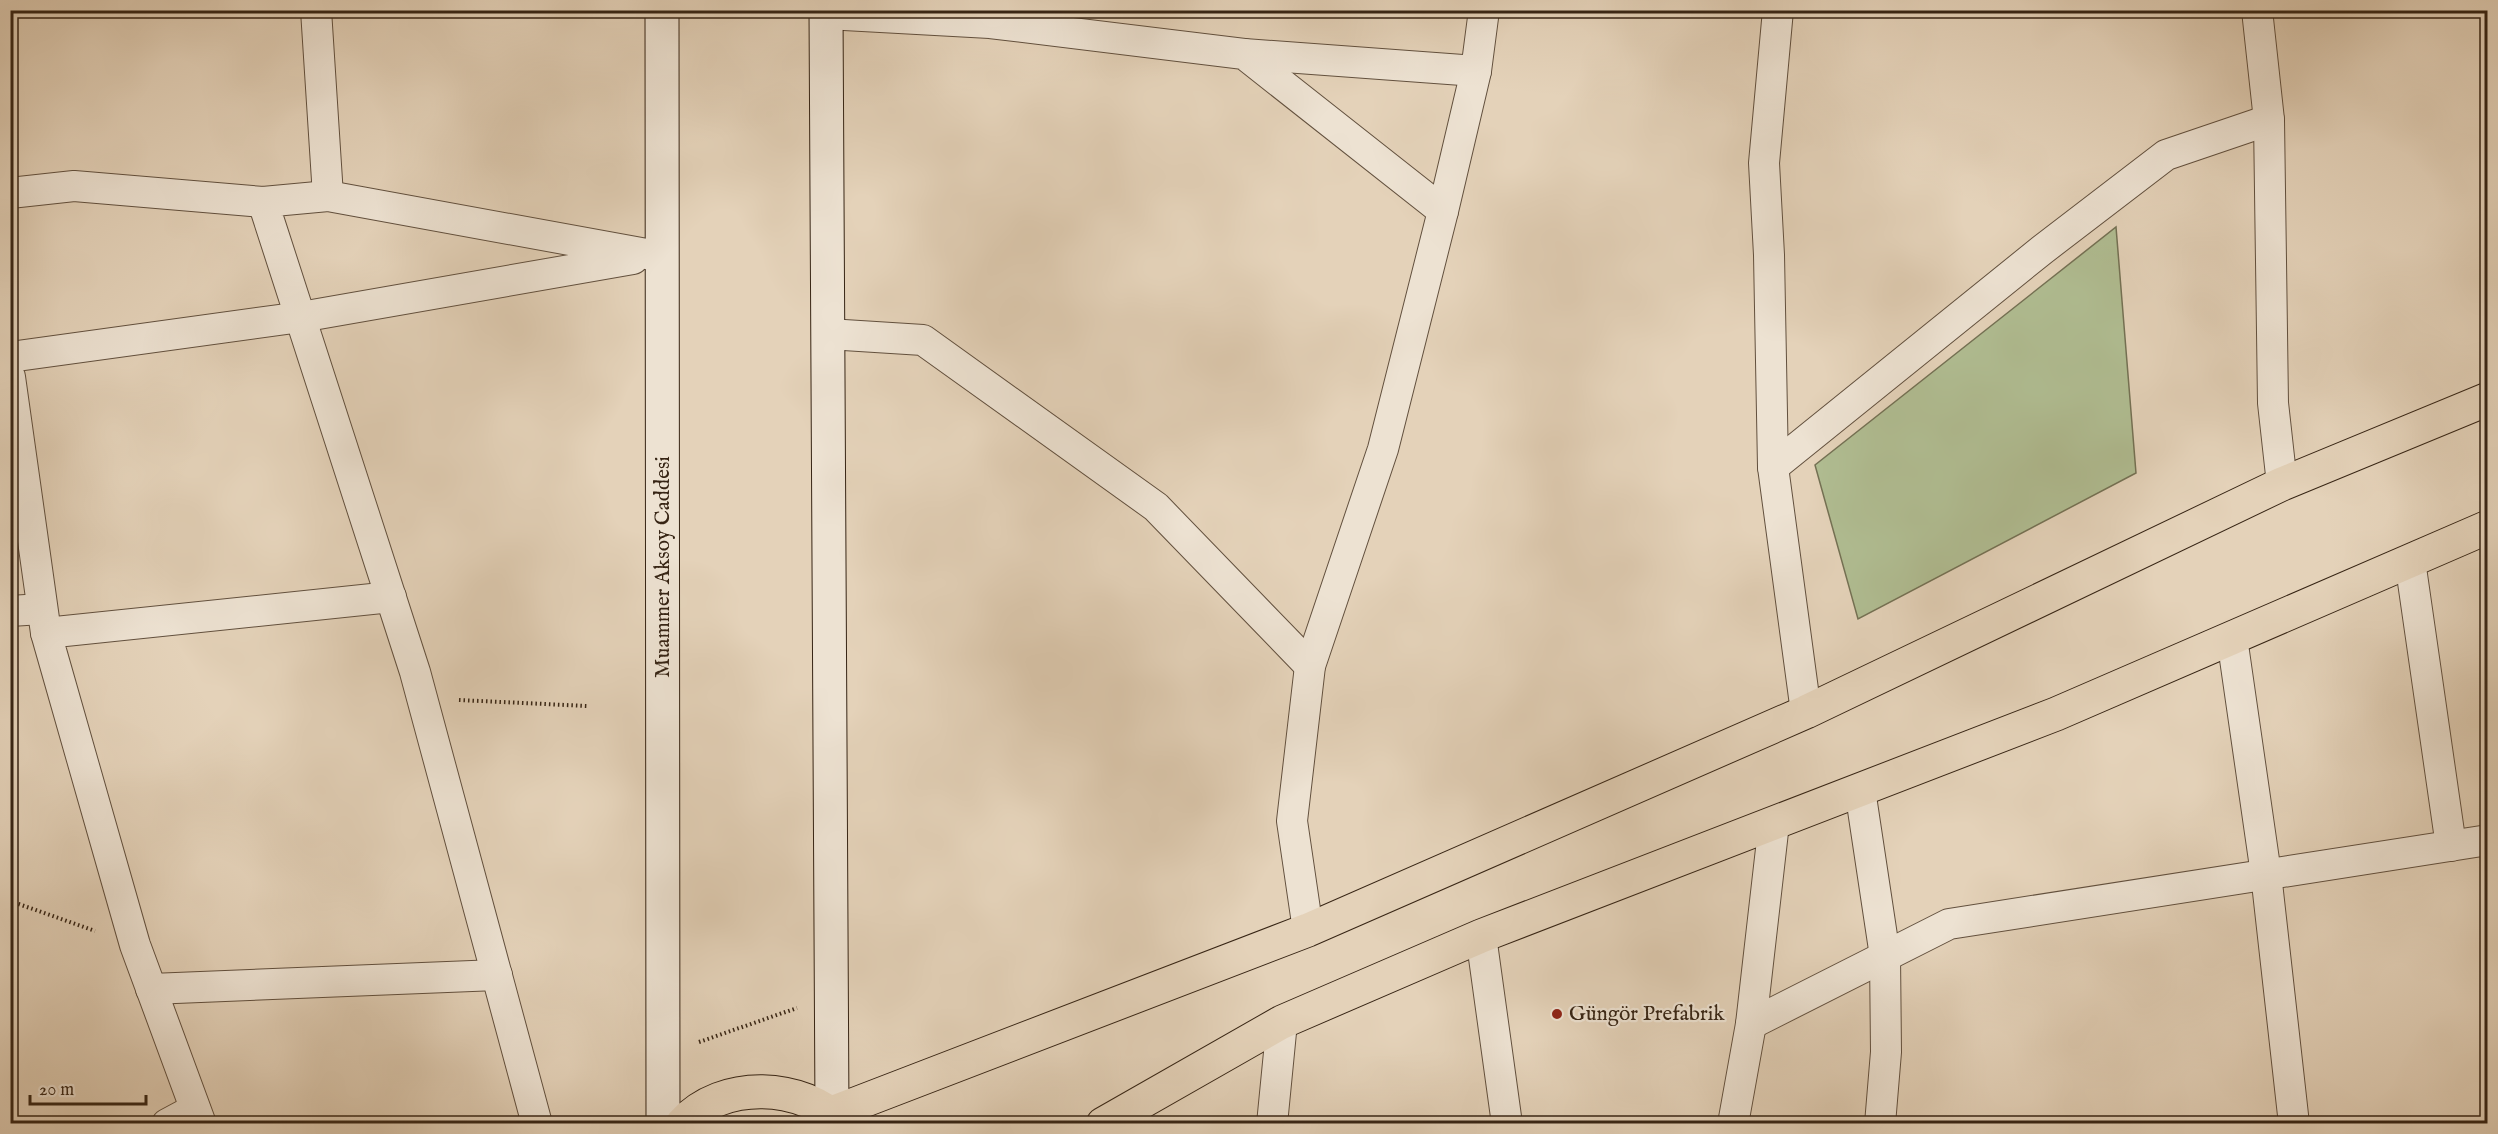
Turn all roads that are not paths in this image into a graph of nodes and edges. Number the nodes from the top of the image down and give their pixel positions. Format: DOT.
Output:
graph roads {
  1 [pos="316,10"];
  2 [pos="662,10"];
  3 [pos="1484,10"];
  4 [pos="1778,10"];
  5 [pos="2257,10"];
  6 [pos="826,12"];
  7 [pos="1244,54"];
  8 [pos="1476,71"];
  9 [pos="2269,120"];
  10 [pos="10,193"];
  11 [pos="328,196"];
  12 [pos="263,202"];
  13 [pos="1443,211"];
  14 [pos="658,256"];
  15 [pos="301,317"];
  16 [pos="828,334"];
  17 [pos="10,357"];
  18 [pos="10,377"];
  19 [pos="2487,399"];
  20 [pos="1773,467"];
  21 [pos="2282,484"];
  22 [pos="2487,527"];
  23 [pos="2410,561"];
  24 [pos="391,597"];
  25 [pos="10,611"];
  26 [pos="44,621"];
  27 [pos="2232,638"];
  28 [pos="1310,666"];
  29 [pos="1806,712"];
  30 [pos="1860,790"];
  31 [pos="1774,823"];
  32 [pos="2487,840"];
  33 [pos="2451,846"];
  34 [pos="2266,874"];
  35 [pos="1308,930"];
  36 [pos="1481,936"];
  37 [pos="1886,956"];
  38 [pos="497,975"];
  39 [pos="151,989"];
  40 [pos="1282,1022"];
  41 [pos="1751,1024"];
  42 [pos="198,1116"];
  43 [pos="838,1118"];
  44 [pos="167,1124"];
  45 [pos="537,1124"];
  46 [pos="663,1124"];
  47 [pos="682,1124"];
  48 [pos="1103,1124"];
  49 [pos="1272,1124"];
  50 [pos="1507,1124"];
  51 [pos="1733,1124"];
  52 [pos="1880,1124"];
  53 [pos="2294,1124"];
  1 -- 11 [label="street"];
  2 -- 14 [label="main road, Muammer Aksoy Caddesi"];
  3 -- 8 [label="street"];
  4 -- 20 [label="street"];
  5 -- 9 [label="street"];
  6 -- 7 [label="street"];
  6 -- 16 [label="main road"];
  7 -- 8 [label="street"];
  7 -- 13 [label="street"];
  8 -- 13 [label="street"];
  9 -- 20 [label="street"];
  9 -- 21 [label="street"];
  10 -- 12 [label="street"];
  11 -- 12 [label="street"];
  11 -- 14 [label="street"];
  12 -- 15 [label="street"];
  13 -- 28 [label="street"];
  14 -- 15 [label="street"];
  14 -- 46 [label="main road, Muammer Aksoy Caddesi"];
  15 -- 17 [label="street"];
  15 -- 24 [label="street"];
  16 -- 28 [label="street"];
  16 -- 43 [label="main road"];
  18 -- 26 [label="street"];
  19 -- 21 [label="main road"];
  20 -- 29 [label="street"];
  21 -- 29 [label="main road"];
  22 -- 23 [label="main road"];
  23 -- 27 [label="main road"];
  23 -- 33 [label="street"];
  24 -- 26 [label="street"];
  24 -- 38 [label="street"];
  25 -- 26 [label="street"];
  26 -- 39 [label="street"];
  27 -- 30 [label="main road"];
  27 -- 34 [label="street"];
  28 -- 35 [label="street"];
  29 -- 35 [label="main road"];
  30 -- 31 [label="main road"];
  30 -- 37 [label="street"];
  31 -- 36 [label="main road"];
  31 -- 41 [label="street"];
  32 -- 33 [label="street"];
  33 -- 34 [label="street"];
  34 -- 37 [label="street"];
  34 -- 53 [label="street"];
  35 -- 43 [label="main road"];
  36 -- 40 [label="main road"];
  36 -- 50 [label="street"];
  37 -- 41 [label="street"];
  37 -- 52 [label="street"];
  38 -- 39 [label="street"];
  38 -- 45 [label="street"];
  39 -- 42 [label="street"];
  40 -- 48 [label="main road"];
  40 -- 49 [label="street"];
  41 -- 51 [label="street"];
  42 -- 44 [label="street"];
  43 -- 47 [label="main road"];
}
